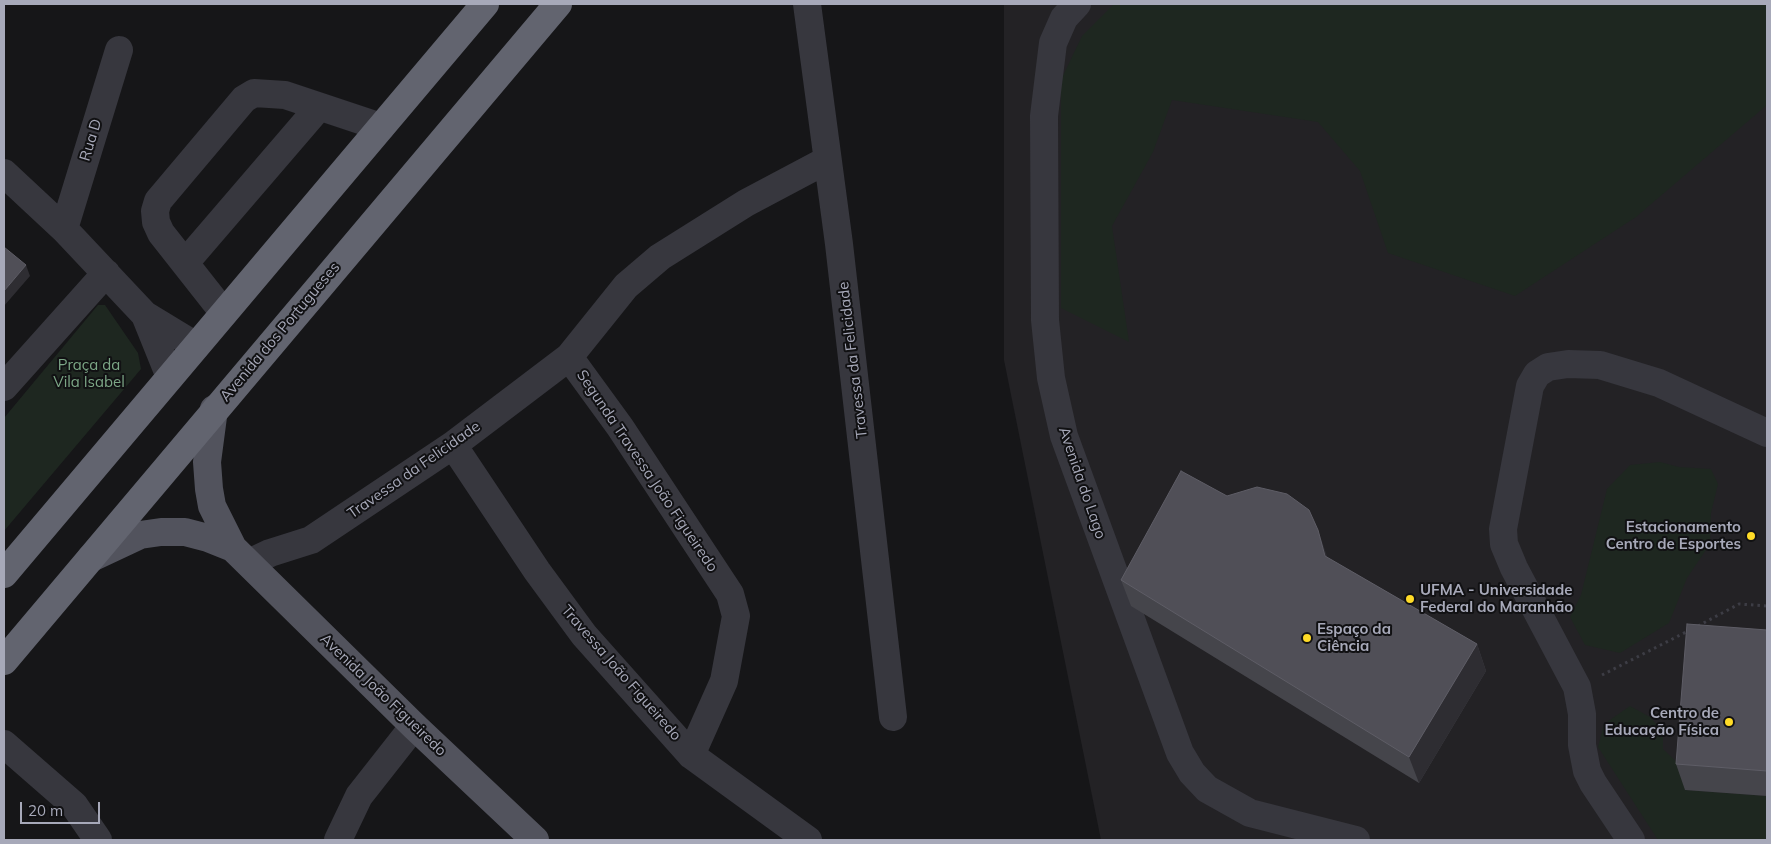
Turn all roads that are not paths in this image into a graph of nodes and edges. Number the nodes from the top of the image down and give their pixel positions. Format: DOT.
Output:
graph roads {
  1 [pos="485,4"];
  2 [pos="558,4"];
  3 [pos="807,4"];
  4 [pos="1077,4"];
  5 [pos="119,50"];
  6 [pos="318,106"];
  7 [pos="381,127"];
  8 [pos="826,160"];
  9 [pos="4,173"];
  10 [pos="64,229"];
  11 [pos="185,263"];
  12 [pos="106,273"];
  13 [pos="224,313"];
  14 [pos="145,315"];
  15 [pos="196,346"];
  16 [pos="569,357"];
  17 [pos="170,378"];
  18 [pos="4,387"];
  19 [pos="214,409"];
  20 [pos="1767,433"];
  21 [pos="454,445"];
  22 [pos="241,556"];
  23 [pos="90,558"];
  24 [pos="4,574"];
  25 [pos="4,661"];
  26 [pos="893,717"];
  27 [pos="414,726"];
  28 [pos="4,744"];
  29 [pos="691,755"];
  30 [pos="98,840"];
  31 [pos="338,840"];
  32 [pos="536,840"];
  33 [pos="808,840"];
  34 [pos="1356,840"];
  35 [pos="1631,840"];
  1 -- 7 [label="highway"];
  2 -- 19 [label="highway, Avenida dos Portugueses"];
  3 -- 8 [label="street, Travessa da Felicidade"];
  4 -- 34 [label="street, Avenida do Lago"];
  5 -- 10 [label="street, Rua D"];
  6 -- 7 [label="street"];
  6 -- 11 [label="street"];
  6 -- 11 [label="street"];
  7 -- 13 [label="highway"];
  8 -- 16 [label="street, Segunda Travessa João Figueiredo"];
  8 -- 26 [label="street, Travessa da Felicidade"];
  9 -- 10 [label="street"];
  10 -- 12 [label="street"];
  11 -- 13 [label="street"];
  12 -- 14 [label="street"];
  12 -- 18 [label="street"];
  13 -- 15 [label="highway"];
  14 -- 15 [label="street"];
  14 -- 17 [label="street"];
  15 -- 17 [label="highway"];
  16 -- 21 [label="street, Travessa da Felicidade"];
  16 -- 29 [label="street, Segunda Travessa João Figueiredo"];
  17 -- 24 [label="highway"];
  19 -- 22 [label="main road, Avenida João Figueiredo"];
  19 -- 23 [label="highway, Avenida dos Portugueses"];
  20 -- 35 [label="street"];
  21 -- 22 [label="street, Travessa da Felicidade"];
  21 -- 29 [label="street, Travessa João Figueiredo"];
  22 -- 23 [label="main road, Avenida João Figueiredo"];
  22 -- 27 [label="main road, Avenida João Figueiredo"];
  23 -- 25 [label="highway, Avenida dos Portugueses"];
  27 -- 31 [label="street"];
  27 -- 32 [label="main road, Avenida João Figueiredo"];
  28 -- 30 [label="street"];
  29 -- 33 [label="street, Travessa João Figueiredo"];
}
